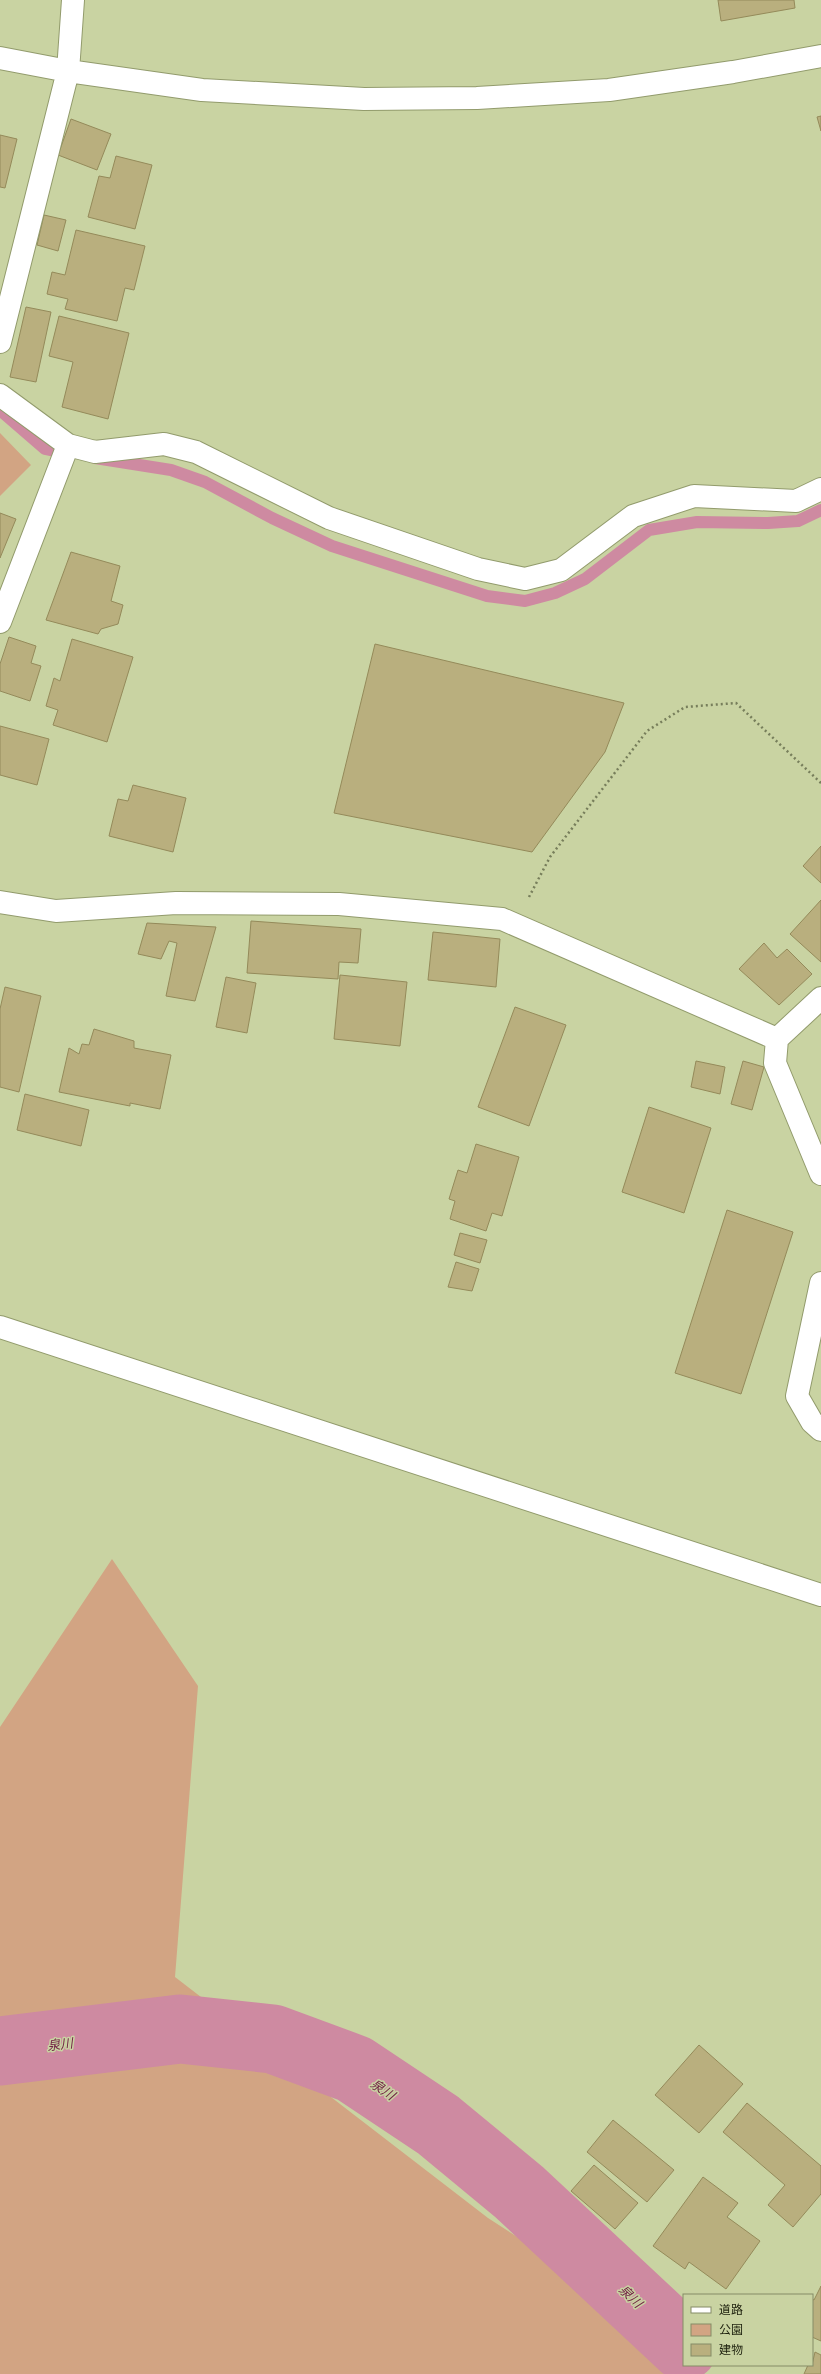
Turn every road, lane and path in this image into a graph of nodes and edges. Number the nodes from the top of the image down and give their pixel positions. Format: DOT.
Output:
graph roads {
  1 [pos="73,0"];
  2 [pos="821,56"];
  3 [pos="0,58"];
  4 [pos="68,71"];
  5 [pos="0,342"];
  6 [pos="0,395"];
  7 [pos="65,452"];
  8 [pos="821,489"];
  9 [pos="0,622"];
  10 [pos="821,783"];
  11 [pos="0,902"];
  12 [pos="514,924"];
  13 [pos="821,998"];
  14 [pos="777,1039"];
  15 [pos="821,1174"];
  16 [pos="821,1283"];
  17 [pos="0,1327"];
  18 [pos="821,1430"];
  19 [pos="821,1595"];
  1 -- 4 [label="street"];
  2 -- 4 [label="street"];
  3 -- 4 [label="street"];
  4 -- 5 [label="street"];
  6 -- 7 [label="street"];
  7 -- 8 [label="street"];
  7 -- 9 [label="street"];
  10 -- 12 [label="path"];
  11 -- 12 [label="street"];
  12 -- 14 [label="street"];
  13 -- 14 [label="street"];
  14 -- 15 [label="street"];
  16 -- 18 [label="street"];
  17 -- 19 [label="street"];
}
